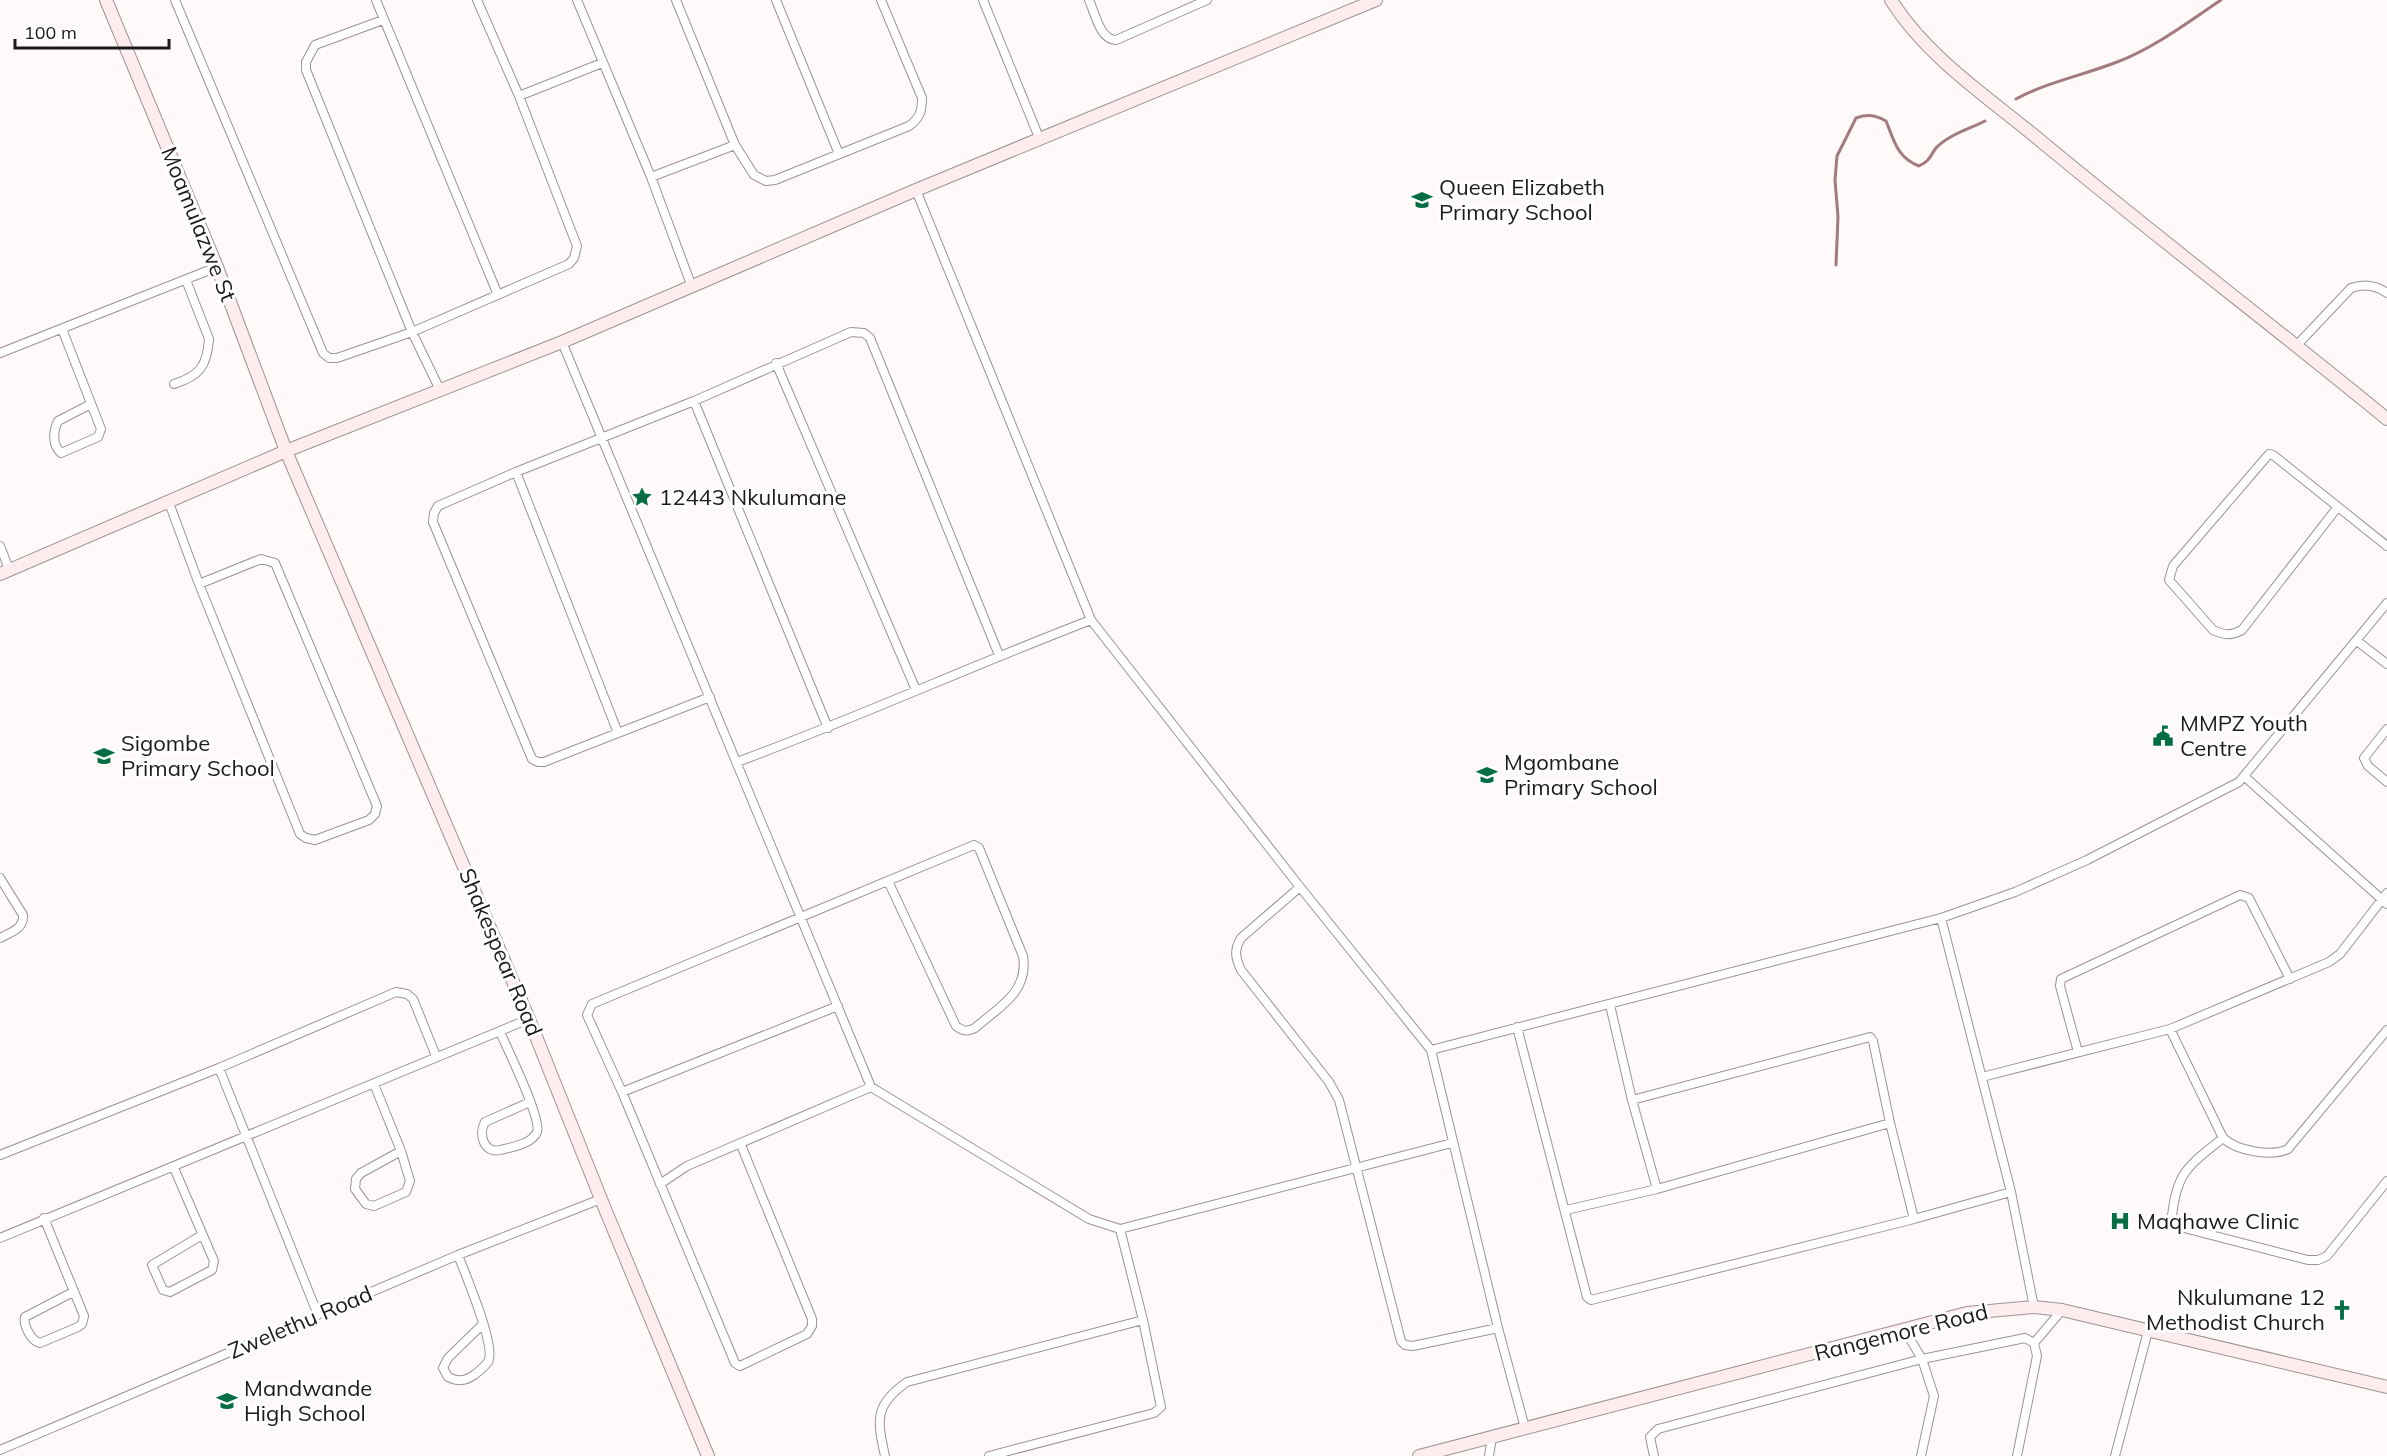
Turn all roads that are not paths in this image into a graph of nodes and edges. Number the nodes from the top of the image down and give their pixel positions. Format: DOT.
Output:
graph roads {
  1 [pos="106,0"];
  2 [pos="175,0"];
  3 [pos="376,0"];
  4 [pos="477,0"];
  5 [pos="577,0"];
  6 [pos="676,0"];
  7 [pos="776,0"];
  8 [pos="880,0"];
  9 [pos="983,0"];
  10 [pos="1089,0"];
  11 [pos="1207,0"];
  12 [pos="1376,0"];
  13 [pos="1891,0"];
  14 [pos="1191,3"];
  15 [pos="383,20"];
  16 [pos="602,63"];
  17 [pos="519,96"];
  18 [pos="1040,140"];
  19 [pos="735,145"];
  20 [pos="840,154"];
  21 [pos="651,177"];
  22 [pos="916,190"];
  23 [pos="217,267"];
  24 [pos="186,280"];
  25 [pos="692,287"];
  26 [pos="2387,293"];
  27 [pos="498,295"];
  28 [pos="62,329"];
  29 [pos="412,332"];
  30 [pos="561,342"];
  31 [pos="2297,345"];
  32 [pos="0,353"];
  33 [pos="776,363"];
  34 [pos="174,384"];
  35 [pos="440,390"];
  36 [pos="694,401"];
  37 [pos="91,404"];
  38 [pos="2387,419"];
  39 [pos="601,438"];
  40 [pos="286,451"];
  41 [pos="516,472"];
  42 [pos="168,500"];
  43 [pos="2337,508"];
  44 [pos="0,546"];
  45 [pos="2387,546"];
  46 [pos="5,571"];
  47 [pos="199,584"];
  48 [pos="2387,603"];
  49 [pos="1091,620"];
  50 [pos="2357,641"];
  51 [pos="999,655"];
  52 [pos="2387,664"];
  53 [pos="916,690"];
  54 [pos="710,697"];
  55 [pos="828,728"];
  56 [pos="2387,729"];
  57 [pos="618,733"];
  58 [pos="737,762"];
  59 [pos="2245,777"];
  60 [pos="2387,782"];
  61 [pos="0,878"];
  62 [pos="888,881"];
  63 [pos="1300,887"];
  64 [pos="2385,898"];
  65 [pos="801,916"];
  66 [pos="1941,918"];
  67 [pos="0,938"];
  68 [pos="2290,979"];
  69 [pos="838,1005"];
  70 [pos="1610,1005"];
  71 [pos="530,1019"];
  72 [pos="1517,1027"];
  73 [pos="2170,1029"];
  74 [pos="2387,1030"];
  75 [pos="500,1032"];
  76 [pos="1431,1050"];
  77 [pos="2078,1052"];
  78 [pos="436,1056"];
  79 [pos="219,1068"];
  80 [pos="1982,1077"];
  81 [pos="374,1084"];
  82 [pos="871,1087"];
  83 [pos="622,1092"];
  84 [pos="1632,1100"];
  85 [pos="530,1102"];
  86 [pos="1890,1123"];
  87 [pos="247,1135"];
  88 [pos="2223,1138"];
  89 [pos="1452,1143"];
  90 [pos="741,1145"];
  91 [pos="401,1151"];
  92 [pos="0,1155"];
  93 [pos="174,1168"];
  94 [pos="1356,1168"];
  95 [pos="2387,1180"];
  96 [pos="660,1184"];
  97 [pos="1658,1189"];
  98 [pos="2011,1192"];
  99 [pos="601,1199"];
  100 [pos="1566,1210"];
  101 [pos="44,1218"];
  102 [pos="1914,1219"];
  103 [pos="1120,1229"];
  104 [pos="202,1235"];
  105 [pos="0,1238"];
  106 [pos="458,1255"];
  107 [pos="74,1293"];
  108 [pos="2034,1307"];
  109 [pos="2062,1310"];
  110 [pos="318,1315"];
  111 [pos="1143,1320"];
  112 [pos="483,1324"];
  113 [pos="1498,1328"];
  114 [pos="1904,1329"];
  115 [pos="2148,1330"];
  116 [pos="2034,1343"];
  117 [pos="1922,1359"];
  118 [pos="2387,1387"];
  119 [pos="1525,1428"];
  120 [pos="1492,1437"];
  121 [pos="0,1450"];
  122 [pos="708,1456"];
  123 [pos="885,1456"];
  124 [pos="989,1456"];
  125 [pos="1419,1456"];
  126 [pos="1489,1456"];
  127 [pos="1654,1456"];
  128 [pos="1921,1456"];
  129 [pos="2017,1456"];
  130 [pos="2115,1456"];
  1 -- 23 [label="street, Moamulazwe St"];
  2 -- 29 [label="street"];
  3 -- 15 [label="street"];
  4 -- 17 [label="street"];
  5 -- 16 [label="street"];
  6 -- 19 [label="street"];
  7 -- 20 [label="street"];
  8 -- 20 [label="street"];
  9 -- 18 [label="street"];
  10 -- 14 [label="street"];
  11 -- 14 [label="street"];
  12 -- 18 [label="street"];
  13 -- 31 [label="street"];
  15 -- 27 [label="street"];
  15 -- 29 [label="street"];
  16 -- 17 [label="street"];
  16 -- 21 [label="street"];
  17 -- 27 [label="street"];
  18 -- 22 [label="street"];
  19 -- 20 [label="street"];
  19 -- 21 [label="street"];
  21 -- 25 [label="street"];
  22 -- 25 [label="street"];
  22 -- 49 [label="street"];
  23 -- 24 [label="street"];
  23 -- 40 [label="street, Moamulazwe St"];
  24 -- 28 [label="street"];
  24 -- 34 [label="street"];
  25 -- 30 [label="street"];
  26 -- 31 [label="street"];
  27 -- 29 [label="street"];
  28 -- 32 [label="street"];
  28 -- 37 [label="street"];
  29 -- 35 [label="street"];
  30 -- 35 [label="street"];
  30 -- 39 [label="street"];
  31 -- 38 [label="street"];
  33 -- 36 [label="street"];
  33 -- 51 [label="street"];
  33 -- 53 [label="street"];
  35 -- 40 [label="street"];
  36 -- 39 [label="street"];
  36 -- 55 [label="street"];
  37 -- 37 [label="street"];
  39 -- 41 [label="street"];
  39 -- 54 [label="street"];
  40 -- 42 [label="street"];
  40 -- 71 [label="street, Shakespear Road"];
  41 -- 57 [label="street"];
  41 -- 57 [label="street"];
  42 -- 46 [label="street"];
  42 -- 47 [label="street"];
  43 -- 43 [label="street"];
  43 -- 45 [label="street"];
  44 -- 46 [label="street"];
  47 -- 47 [label="street"];
  48 -- 50 [label="street"];
  49 -- 51 [label="street"];
  49 -- 63 [label="street"];
  50 -- 52 [label="street"];
  50 -- 59 [label="street"];
  51 -- 53 [label="street"];
  53 -- 55 [label="street"];
  54 -- 57 [label="street"];
  54 -- 58 [label="street"];
  55 -- 58 [label="street"];
  56 -- 60 [label="street"];
  58 -- 65 [label="street"];
  59 -- 64 [label="street"];
  59 -- 66 [label="street"];
  61 -- 67 [label="street"];
  62 -- 62 [label="street"];
  62 -- 65 [label="street"];
  63 -- 76 [label="street"];
  63 -- 94 [label="street"];
  64 -- 68 [label="street"];
  65 -- 69 [label="street"];
  65 -- 83 [label="street"];
  66 -- 70 [label="street"];
  66 -- 80 [label="street"];
  68 -- 73 [label="street"];
  68 -- 77 [label="street"];
  69 -- 82 [label="street"];
  69 -- 83 [label="street"];
  70 -- 72 [label="street"];
  70 -- 84 [label="street"];
  71 -- 75 [label="street"];
  71 -- 99 [label="street, Shakespear Road"];
  72 -- 76 [label="street"];
  72 -- 100 [label="street"];
  73 -- 77 [label="street"];
  73 -- 88 [label="street"];
  74 -- 88 [label="street"];
  75 -- 78 [label="street"];
  75 -- 85 [label="street"];
  76 -- 89 [label="street"];
  77 -- 80 [label="street"];
  78 -- 79 [label="street"];
  78 -- 81 [label="street"];
  79 -- 87 [label="street"];
  79 -- 92 [label="street"];
  80 -- 98 [label="street"];
  81 -- 87 [label="street"];
  81 -- 91 [label="street"];
  82 -- 90 [label="street"];
  82 -- 103 [label="street"];
  83 -- 96 [label="street"];
  84 -- 86 [label="street"];
  84 -- 97 [label="street"];
  85 -- 85 [label="street"];
  86 -- 97 [label="street"];
  86 -- 102 [label="street"];
  87 -- 93 [label="street"];
  87 -- 110 [label="street"];
  88 -- 95 [label="street"];
  89 -- 94 [label="street"];
  89 -- 113 [label="street"];
  90 -- 96 [label="street"];
  90 -- 96 [label="street"];
  91 -- 91 [label="street"];
  93 -- 101 [label="street"];
  93 -- 104 [label="street"];
  94 -- 103 [label="street"];
  94 -- 113 [label="street"];
  97 -- 100 [label="street"];
  98 -- 102 [label="street"];
  98 -- 108 [label="street"];
  99 -- 106 [label="street, Zwelethu Road"];
  99 -- 122 [label="street, Shakespear Road"];
  100 -- 102 [label="street"];
  101 -- 105 [label="street"];
  101 -- 107 [label="street"];
  103 -- 111 [label="street"];
  104 -- 104 [label="street"];
  106 -- 110 [label="street, Zwelethu Road"];
  106 -- 112 [label="street"];
  107 -- 107 [label="street"];
  108 -- 109 [label="street, Rangemore Road"];
  108 -- 114 [label="street, Rangemore Road"];
  109 -- 115 [label="street, Rangemore Road"];
  109 -- 116 [label="street"];
  110 -- 121 [label="street, Zwelethu Road"];
  111 -- 123 [label="street"];
  111 -- 124 [label="street"];
  112 -- 112 [label="street"];
  113 -- 119 [label="street"];
  114 -- 117 [label="street"];
  114 -- 119 [label="street, Rangemore Road"];
  115 -- 118 [label="street, Rangemore Road"];
  115 -- 130 [label="street"];
  116 -- 117 [label="street"];
  116 -- 129 [label="street"];
  117 -- 127 [label="street"];
  117 -- 128 [label="street"];
  119 -- 120 [label="street, Rangemore Road"];
  120 -- 125 [label="street, Rangemore Road"];
  120 -- 126 [label="street"];
}
